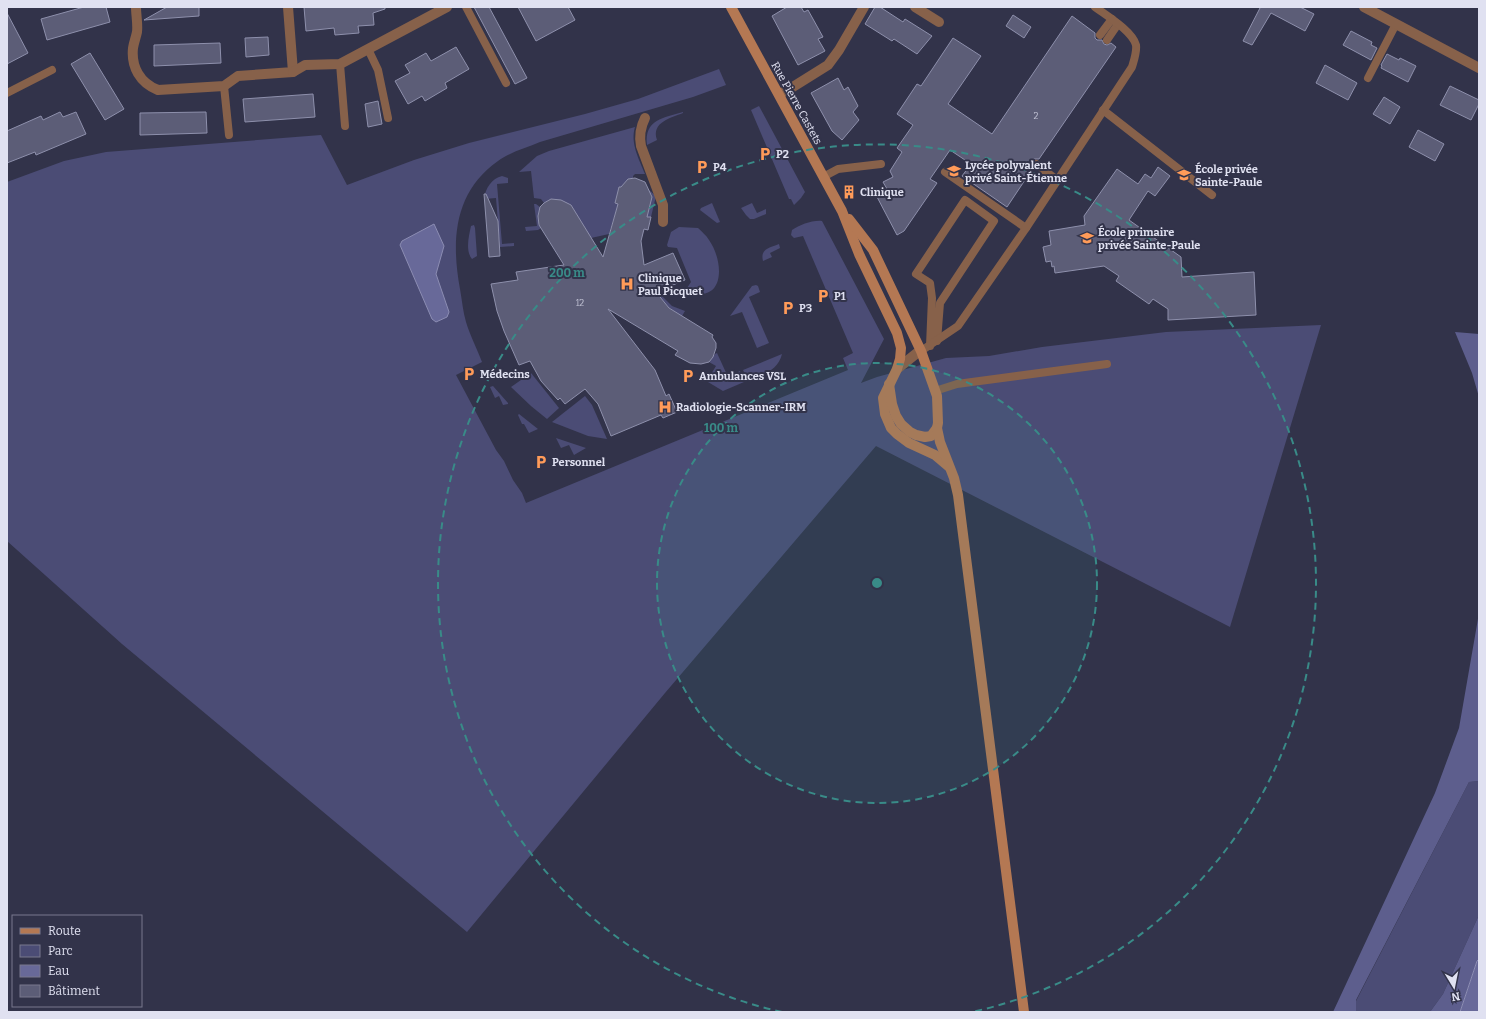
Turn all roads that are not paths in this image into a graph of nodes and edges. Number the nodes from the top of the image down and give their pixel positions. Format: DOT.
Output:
graph roads {
  1 [pos="136,7"];
  2 [pos="288,7"];
  3 [pos="447,7"];
  4 [pos="466,7"];
  5 [pos="731,7"];
  6 [pos="864,7"];
  7 [pos="915,7"];
  8 [pos="1095,7"];
  9 [pos="1364,7"];
  10 [pos="1378,10"];
  11 [pos="939,22"];
  12 [pos="1115,22"];
  13 [pos="1396,24"];
  14 [pos="1103,38"];
  15 [pos="368,49"];
  16 [pos="340,64"];
  17 [pos="1479,68"];
  18 [pos="52,70"];
  19 [pos="293,72"];
  20 [pos="1368,78"];
  21 [pos="506,83"];
  22 [pos="224,86"];
  23 [pos="7,93"];
  24 [pos="779,94"];
  25 [pos="1103,110"];
  26 [pos="388,118"];
  27 [pos="644,118"];
  28 [pos="345,126"];
  29 [pos="229,135"];
  30 [pos="881,164"];
  31 [pos="1036,164"];
  32 [pos="945,172"];
  33 [pos="823,177"];
  34 [pos="1057,180"];
  35 [pos="1212,195"];
  36 [pos="842,211"];
  37 [pos="663,222"];
  38 [pos="1026,228"];
  39 [pos="929,346"];
  40 [pos="1107,364"];
  41 [pos="897,369"];
  42 [pos="889,384"];
  43 [pos="935,391"];
  44 [pos="937,428"];
  45 [pos="951,469"];
  46 [pos="1024,1012"];
  1 -- 22 [label="street"];
  2 -- 19 [label="street"];
  3 -- 15 [label="street"];
  4 -- 21 [label="lane"];
  5 -- 24 [label="street, Rue Pierre Castets"];
  6 -- 24 [label="street"];
  7 -- 11 [label="street"];
  8 -- 12 [label="lane"];
  9 -- 10 [label="street"];
  10 -- 13 [label="street"];
  12 -- 14 [label="lane"];
  12 -- 25 [label="lane"];
  13 -- 17 [label="street"];
  13 -- 20 [label="lane"];
  15 -- 16 [label="street"];
  15 -- 26 [label="lane"];
  16 -- 19 [label="street"];
  16 -- 28 [label="lane"];
  18 -- 23 [label="lane"];
  19 -- 22 [label="street"];
  22 -- 29 [label="lane"];
  24 -- 33 [label="street, Rue Pierre Castets"];
  25 -- 34 [label="lane"];
  25 -- 35 [label="lane"];
  27 -- 37 [label="street"];
  30 -- 33 [label="lane"];
  31 -- 34 [label="lane"];
  32 -- 38 [label="lane"];
  33 -- 36 [label="street, Rue Pierre Castets"];
  34 -- 38 [label="lane"];
  36 -- 39 [label="street, Rue Pierre Castets"];
  36 -- 41 [label="street, Rue Pierre Castets"];
  38 -- 39 [label="lane"];
  39 -- 39 [label="lane"];
  39 -- 41 [label="street"];
  39 -- 43 [label="street, Rue Pierre Castets"];
  40 -- 43 [label="lane"];
  41 -- 42 [label="street"];
  42 -- 44 [label="street"];
  42 -- 45 [label="street"];
  43 -- 44 [label="street, Rue Pierre Castets"];
  44 -- 45 [label="street, Rue Pierre Castets"];
  45 -- 46 [label="street, Rue Pierre Castets"];
}
